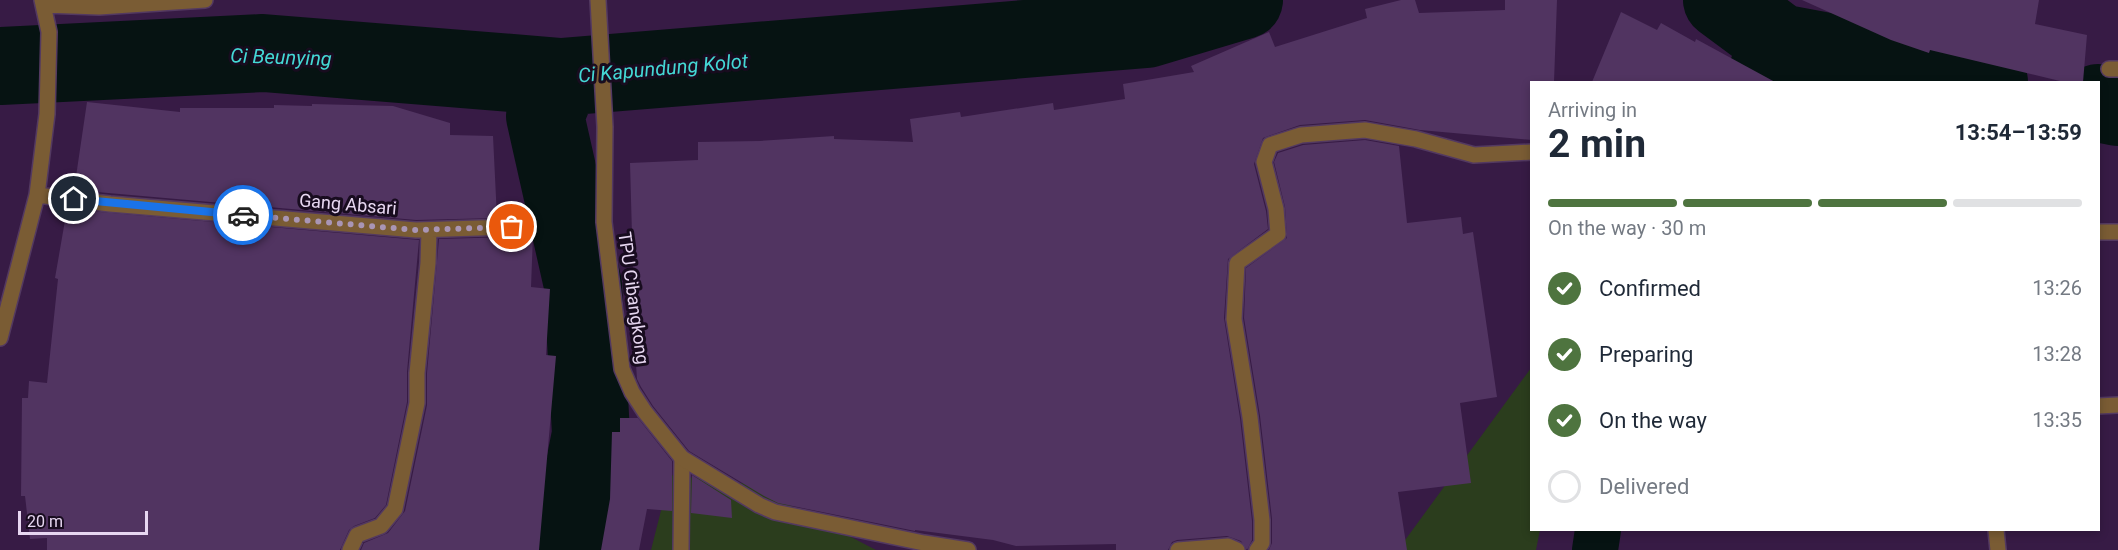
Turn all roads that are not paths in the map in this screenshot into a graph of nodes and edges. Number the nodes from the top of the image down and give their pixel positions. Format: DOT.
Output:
graph roads {
  1 [pos="205,0"];
  2 [pos="43,2"];
  3 [pos="598,4"];
  4 [pos="1530,152"];
  5 [pos="38,195"];
  6 [pos="512,227"];
  7 [pos="429,231"];
  8 [pos="2100,232"];
  9 [pos="2118,232"];
  10 [pos="0,338"];
  11 [pos="2118,405"];
  12 [pos="2100,406"];
  13 [pos="682,458"];
  14 [pos="1996,531"];
  15 [pos="350,550"];
  16 [pos="681,550"];
  17 [pos="968,550"];
  18 [pos="1178,550"];
  19 [pos="1237,550"];
  20 [pos="1257,550"];
  21 [pos="1998,550"];
  1 -- 2 [label="street"];
  2 -- 5 [label="street"];
  3 -- 13 [label="street, TPU Cibangkong"];
  4 -- 20 [label="street"];
  5 -- 7 [label="street, Gang Absari"];
  5 -- 10 [label="street"];
  6 -- 7 [label="street, Gang Absari"];
  7 -- 15 [label="street"];
  8 -- 9 [label="street"];
  11 -- 12 [label="street"];
  13 -- 16 [label="street"];
  13 -- 17 [label="street, TPU Cibangkong"];
  14 -- 21 [label="street"];
  18 -- 19 [label="street"];
}
